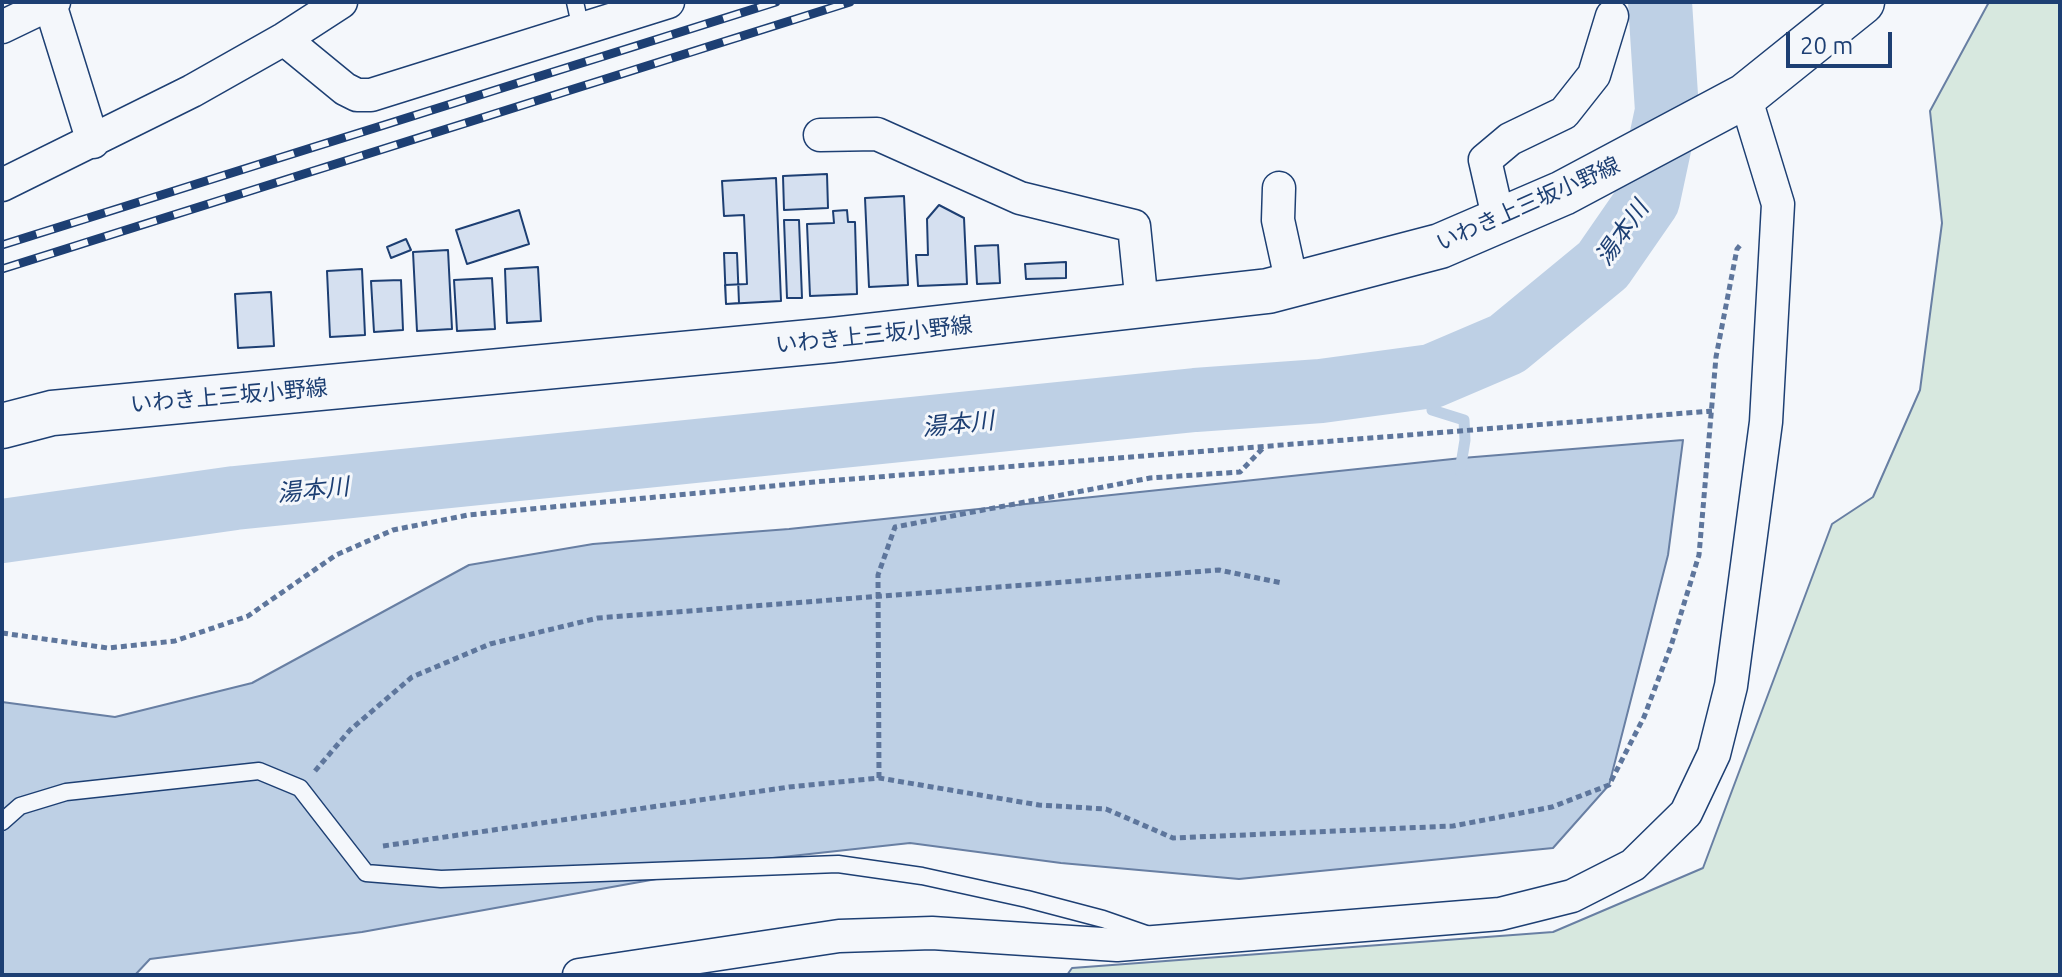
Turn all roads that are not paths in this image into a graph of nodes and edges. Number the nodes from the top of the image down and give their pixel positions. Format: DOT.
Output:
graph roads {
  1 [pos="341,2"];
  2 [pos="668,2"];
  3 [pos="1862,2"];
  4 [pos="52,3"];
  5 [pos="578,16"];
  6 [pos="1612,16"];
  7 [pos="2,27"];
  8 [pos="284,39"];
  9 [pos="1729,106"];
  10 [pos="820,135"];
  11 [pos="93,142"];
  12 [pos="2,185"];
  13 [pos="1279,188"];
  14 [pos="1499,221"];
  15 [pos="1292,284"];
  16 [pos="1142,305"];
  17 [pos="2,426"];
  18 [pos="2,822"];
  19 [pos="1167,942"];
  20 [pos="579,975"];
  1 -- 8 [label="street"];
  2 -- 5 [label="street"];
  3 -- 9 [label="main road, いわき上三坂小野線"];
  4 -- 7 [label="street"];
  4 -- 11 [label="street"];
  5 -- 8 [label="street"];
  6 -- 14 [label="street"];
  8 -- 11 [label="street"];
  9 -- 14 [label="main road, いわき上三坂小野線"];
  9 -- 19 [label="street"];
  10 -- 16 [label="street"];
  11 -- 12 [label="street"];
  13 -- 15 [label="street"];
  14 -- 15 [label="main road, いわき上三坂小野線"];
  15 -- 16 [label="main road, いわき上三坂小野線"];
  16 -- 17 [label="main road, いわき上三坂小野線"];
  18 -- 19 [label="lane"];
  19 -- 20 [label="street"];
}
